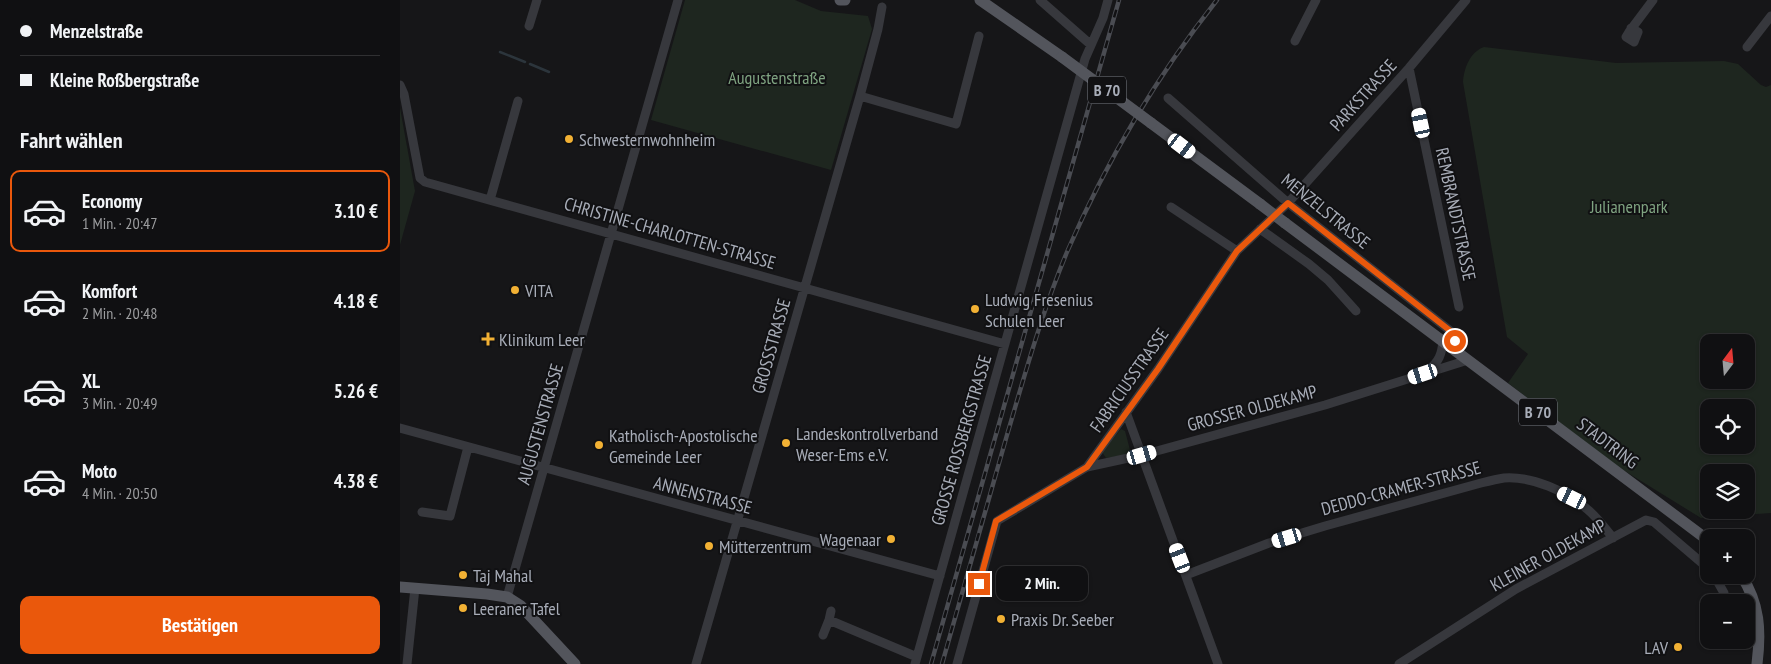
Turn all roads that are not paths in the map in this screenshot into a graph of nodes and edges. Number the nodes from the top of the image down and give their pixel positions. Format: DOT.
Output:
graph roads {
  1 [pos="537,0"];
  2 [pos="678,0"];
  3 [pos="840,0"];
  4 [pos="845,0"];
  5 [pos="980,0"];
  6 [pos="1040,0"];
  7 [pos="1108,0"];
  8 [pos="1316,0"];
  9 [pos="1466,0"];
  10 [pos="1653,0"];
  11 [pos="882,7"];
  12 [pos="1771,16"];
  13 [pos="530,26"];
  14 [pos="1632,28"];
  15 [pos="979,36"];
  16 [pos="1295,41"];
  17 [pos="1090,44"];
  18 [pos="1747,47"];
  19 [pos="1410,68"];
  20 [pos="400,85"];
  21 [pos="860,96"];
  22 [pos="1168,98"];
  23 [pos="518,101"];
  24 [pos="490,200"];
  25 [pos="1284,206"];
  26 [pos="1171,207"];
  27 [pos="1260,229"];
  28 [pos="611,233"];
  29 [pos="1237,251"];
  30 [pos="804,288"];
  31 [pos="1459,307"];
  32 [pos="1356,311"];
  33 [pos="1443,340"];
  34 [pos="1005,344"];
  35 [pos="1458,352"];
  36 [pos="1468,360"];
  37 [pos="1423,374"];
  38 [pos="1126,412"];
  39 [pos="400,428"];
  40 [pos="468,447"];
  41 [pos="1142,455"];
  42 [pos="1087,467"];
  43 [pos="544,468"];
  44 [pos="422,512"];
  45 [pos="737,521"];
  46 [pos="1700,534"];
  47 [pos="1613,538"];
  48 [pos="1700,561"];
  49 [pos="1186,575"];
  50 [pos="940,576"];
  51 [pos="1719,584"];
  52 [pos="1746,584"];
  53 [pos="400,587"];
  54 [pos="415,588"];
  55 [pos="1724,593"];
  56 [pos="507,597"];
  57 [pos="823,635"];
  58 [pos="916,660"];
  59 [pos="569,661"];
  60 [pos="407,664"];
  61 [pos="696,664"];
  62 [pos="956,664"];
  63 [pos="1218,664"];
  64 [pos="1399,664"];
  65 [pos="1757,664"];
  1 -- 13 [label="street"];
  2 -- 28 [label="street, AUGUSTENSTRASSE"];
  3 -- 4 [label="main road"];
  5 -- 33 [label="main road, STADTRING / B 70, bridge"];
  6 -- 17 [label="street"];
  7 -- 17 [label="street, GROSSE ROSSBERGSTRASSE"];
  8 -- 16 [label="street"];
  9 -- 19 [label="street, PARKSTRASSE"];
  10 -- 14 [label="street"];
  11 -- 21 [label="street, GROSSSTRASSE"];
  12 -- 18 [label="street"];
  15 -- 21 [label="street"];
  17 -- 34 [label="street, GROSSE ROSSBERGSTRASSE"];
  19 -- 25 [label="street, PARKSTRASSE"];
  19 -- 31 [label="street, REMBRANDTSTRASSE"];
  20 -- 24 [label="street, CHRISTINE-CHARLOTTEN-STRASSE"];
  21 -- 30 [label="street, GROSSSTRASSE"];
  22 -- 25 [label="street, MENZELSTRASSE"];
  23 -- 24 [label="street"];
  24 -- 28 [label="street, CHRISTINE-CHARLOTTEN-STRASSE"];
  25 -- 27 [label="street, FABRICIUSSTRASSE"];
  25 -- 35 [label="street, MENZELSTRASSE"];
  26 -- 29 [label="street"];
  27 -- 29 [label="street, FABRICIUSSTRASSE"];
  27 -- 32 [label="street"];
  28 -- 30 [label="street, CHRISTINE-CHARLOTTEN-STRASSE"];
  28 -- 43 [label="street, AUGUSTENSTRASSE"];
  29 -- 38 [label="street, FABRICIUSSTRASSE"];
  30 -- 34 [label="street, CHRISTINE-CHARLOTTEN-STRASSE"];
  30 -- 45 [label="street, GROSSSTRASSE"];
  33 -- 35 [label="main road, STADTRING / B 70"];
  33 -- 37 [label="street, GROSSER OLDEKAMP"];
  34 -- 50 [label="street, GROSSE ROSSBERGSTRASSE"];
  35 -- 36 [label="main road, STADTRING / B 70"];
  36 -- 37 [label="street, GROSSER OLDEKAMP"];
  36 -- 46 [label="main road, STADTRING / B 70"];
  37 -- 41 [label="street, GROSSER OLDEKAMP"];
  38 -- 41 [label="street"];
  38 -- 42 [label="street, FABRICIUSSTRASSE"];
  39 -- 40 [label="street, ANNENSTRASSE"];
  40 -- 43 [label="street, ANNENSTRASSE"];
  40 -- 44 [label="street"];
  41 -- 42 [label="street, GROSSER OLDEKAMP"];
  41 -- 49 [label="street"];
  42 -- 62 [label="street, FABRICIUSSTRASSE"];
  43 -- 45 [label="street, ANNENSTRASSE"];
  43 -- 56 [label="street, AUGUSTENSTRASSE"];
  45 -- 50 [label="street, ANNENSTRASSE"];
  45 -- 61 [label="street, GROSSSTRASSE"];
  47 -- 48 [label="street, KLEINER OLDEKAMP"];
  47 -- 49 [label="street, DEDDO-CRAMER-STRASSE"];
  47 -- 64 [label="street, KLEINER OLDEKAMP"];
  49 -- 63 [label="street"];
  50 -- 58 [label="street, GROSSE ROSSBERGSTRASSE"];
  51 -- 55 [label="street"];
  52 -- 65 [label="main road"];
  53 -- 54 [label="main road"];
  54 -- 56 [label="main road"];
  54 -- 60 [label="street"];
  56 -- 59 [label="main road"];
  57 -- 58 [label="street, GROSSE ROSSBERGSTRASSE"];
}
